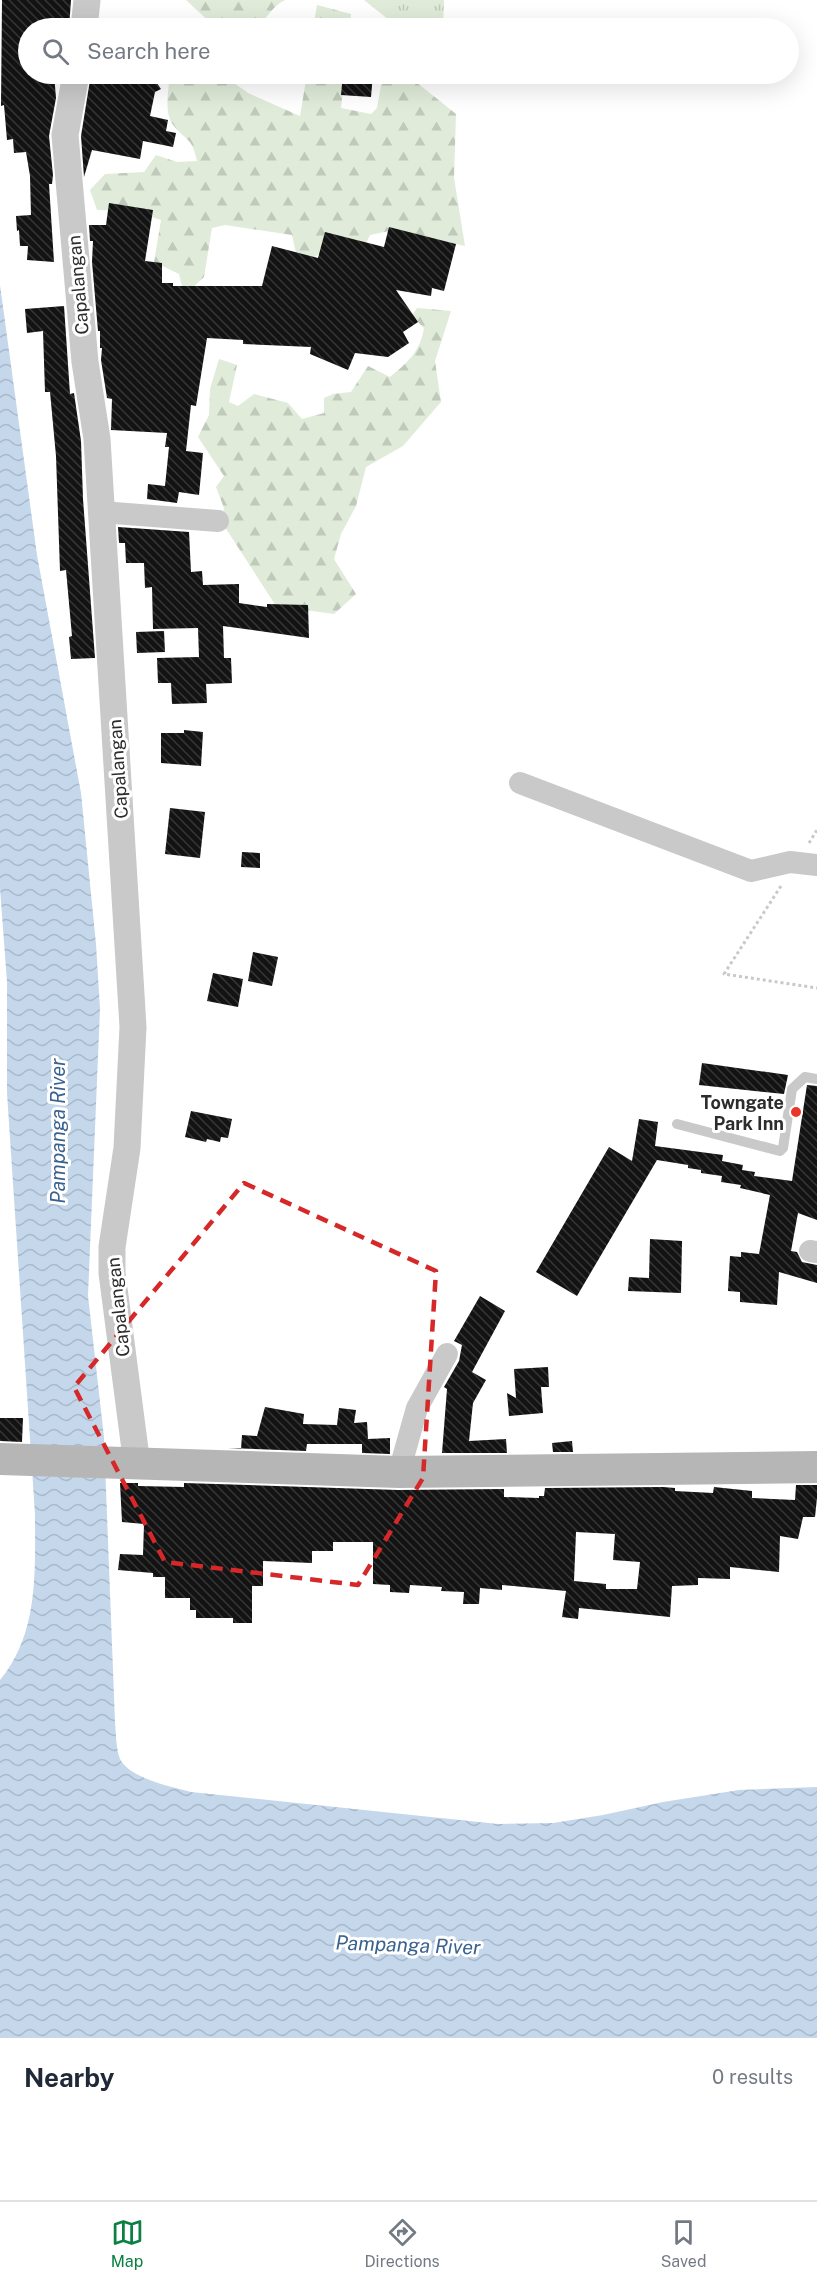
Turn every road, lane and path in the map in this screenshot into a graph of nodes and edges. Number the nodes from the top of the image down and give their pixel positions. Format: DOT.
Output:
graph roads {
  1 [pos="87,0"];
  2 [pos="85,18"];
  3 [pos="74,84"];
  4 [pos="101,512"];
  5 [pos="218,521"];
  6 [pos="520,783"];
  7 [pos="817,830"];
  8 [pos="811,857"];
  9 [pos="787,877"];
  10 [pos="817,988"];
  11 [pos="817,1079"];
  12 [pos="677,1124"];
  13 [pos="447,1354"];
  14 [pos="13,1459"];
  15 [pos="127,1464"];
  16 [pos="817,1467"];
  17 [pos="399,1472"];
  1 -- 2 [label="street"];
  3 -- 4 [label="street, Capalangan"];
  4 -- 5 [label="street"];
  4 -- 15 [label="street, Capalangan"];
  6 -- 8 [label="street"];
  7 -- 8 [label="path"];
  9 -- 10 [label="path"];
  11 -- 12 [label="lane"];
  13 -- 17 [label="street"];
  14 -- 15 [label="main road"];
  15 -- 17 [label="main road"];
  16 -- 17 [label="main road"];
}
